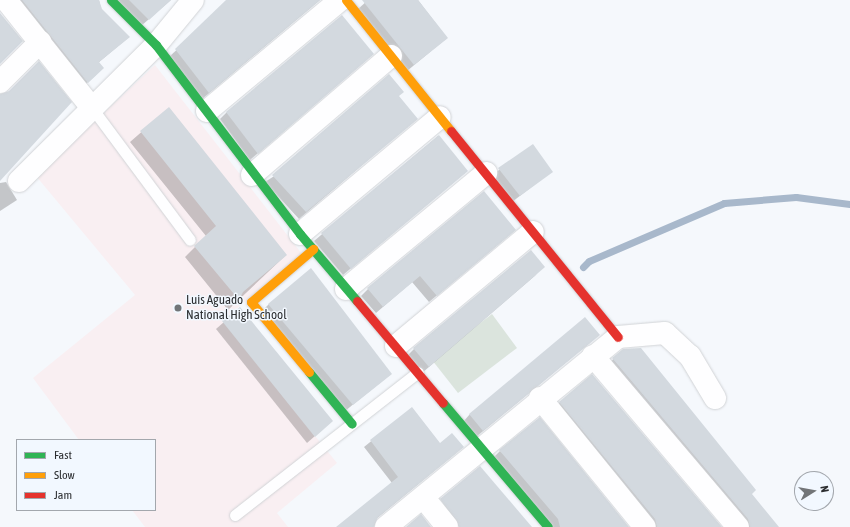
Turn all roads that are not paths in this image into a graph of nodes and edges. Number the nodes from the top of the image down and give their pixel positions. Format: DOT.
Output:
graph roads {
  1 [pos="6,0"];
  2 [pos="111,0"];
  3 [pos="193,0"];
  4 [pos="340,0"];
  5 [pos="346,0"];
  6 [pos="40,42"];
  7 [pos="156,45"];
  8 [pos="391,56"];
  9 [pos="0,82"];
  10 [pos="92,108"];
  11 [pos="207,111"];
  12 [pos="440,117"];
  13 [pos="486,173"];
  14 [pos="252,175"];
  15 [pos="19,181"];
  16 [pos="533,232"];
  17 [pos="190,240"];
  18 [pos="306,242"];
  19 [pos="346,289"];
  20 [pos="618,337"];
  21 [pos="396,346"];
  22 [pos="593,356"];
  23 [pos="418,372"];
  24 [pos="540,398"];
  25 [pos="715,398"];
  26 [pos="352,424"];
  27 [pos="483,447"];
  28 [pos="423,497"];
  29 [pos="235,514"];
  30 [pos="732,525"];
  31 [pos="386,527"];
  32 [pos="447,527"];
  33 [pos="548,527"];
  34 [pos="645,527"];
  1 -- 6 [label="street"];
  2 -- 7 [label="street"];
  3 -- 7 [label="street"];
  4 -- 11 [label="street"];
  5 -- 8 [label="street"];
  6 -- 9 [label="street"];
  6 -- 10 [label="street"];
  7 -- 10 [label="street"];
  7 -- 11 [label="street"];
  8 -- 12 [label="street"];
  8 -- 14 [label="street"];
  10 -- 15 [label="street"];
  10 -- 17 [label="lane"];
  11 -- 14 [label="street"];
  12 -- 13 [label="street"];
  12 -- 18 [label="street"];
  13 -- 16 [label="street"];
  13 -- 19 [label="street"];
  14 -- 18 [label="street"];
  16 -- 20 [label="street"];
  16 -- 21 [label="street"];
  18 -- 19 [label="street"];
  18 -- 26 [label="street"];
  19 -- 21 [label="street"];
  20 -- 22 [label="street"];
  20 -- 25 [label="street"];
  21 -- 23 [label="street"];
  22 -- 24 [label="street"];
  22 -- 30 [label="street"];
  23 -- 26 [label="lane"];
  23 -- 27 [label="street"];
  24 -- 27 [label="street"];
  24 -- 34 [label="street"];
  26 -- 29 [label="lane"];
  27 -- 28 [label="street"];
  27 -- 33 [label="street"];
  28 -- 31 [label="street"];
  28 -- 32 [label="street"];
}
